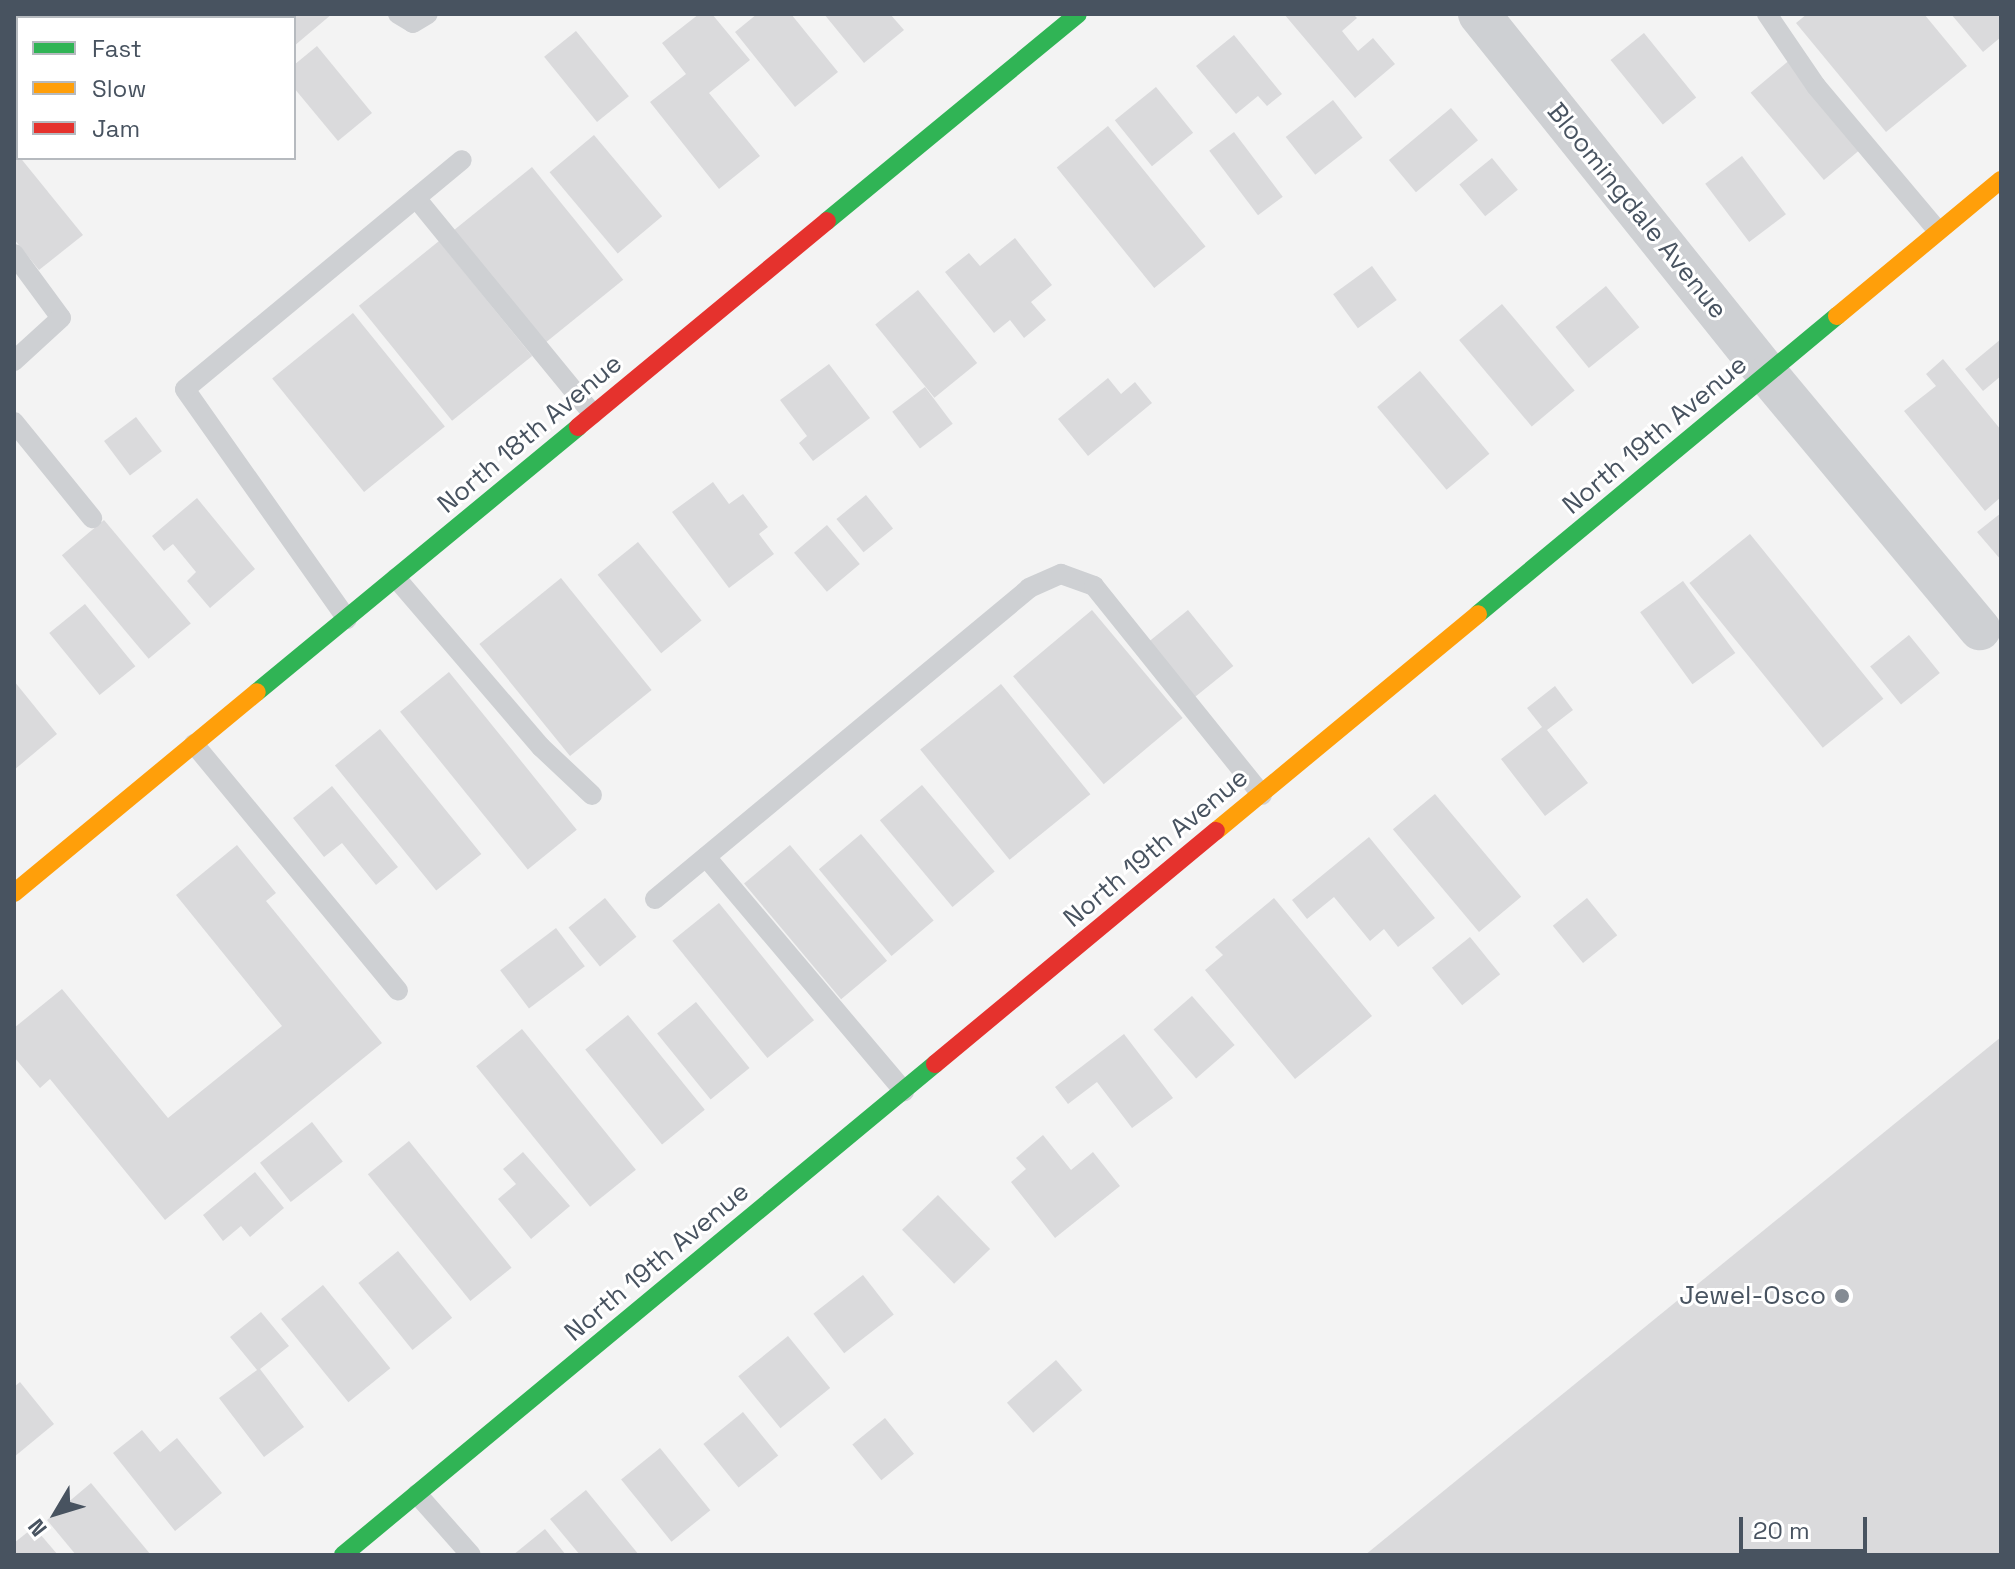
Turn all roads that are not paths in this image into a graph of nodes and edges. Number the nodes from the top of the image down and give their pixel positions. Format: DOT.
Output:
graph roads {
  1 [pos="398,14"];
  2 [pos="428,14"];
  3 [pos="1078,14"];
  4 [pos="1479,14"];
  5 [pos="1767,14"];
  6 [pos="462,160"];
  7 [pos="2001,180"];
  8 [pos="416,198"];
  9 [pos="1938,231"];
  10 [pos="14,254"];
  11 [pos="14,361"];
  12 [pos="1768,375"];
  13 [pos="593,414"];
  14 [pos="14,422"];
  15 [pos="92,518"];
  16 [pos="396,578"];
  17 [pos="347,619"];
  18 [pos="1980,629"];
  19 [pos="194,744"];
  20 [pos="592,795"];
  21 [pos="1262,795"];
  22 [pos="706,857"];
  23 [pos="14,893"];
  24 [pos="655,899"];
  25 [pos="398,991"];
  26 [pos="904,1091"];
  27 [pos="417,1494"];
  28 [pos="343,1555"];
  29 [pos="471,1555"];
  1 -- 2 [label="lane"];
  3 -- 13 [label="street, North 18th Avenue"];
  4 -- 12 [label="street, Bloomingdale Avenue"];
  5 -- 9 [label="lane"];
  6 -- 8 [label="lane"];
  7 -- 9 [label="street, North 19th Avenue"];
  8 -- 13 [label="lane"];
  8 -- 17 [label="lane"];
  9 -- 12 [label="street, North 19th Avenue"];
  10 -- 11 [label="lane"];
  12 -- 18 [label="street, Bloomingdale Avenue"];
  12 -- 21 [label="street, North 19th Avenue"];
  13 -- 16 [label="street, North 18th Avenue"];
  14 -- 15 [label="lane"];
  16 -- 17 [label="street, North 18th Avenue"];
  16 -- 20 [label="lane"];
  17 -- 19 [label="street, North 18th Avenue"];
  19 -- 23 [label="street, North 18th Avenue"];
  19 -- 25 [label="lane"];
  21 -- 22 [label="lane"];
  21 -- 26 [label="street, North 19th Avenue"];
  22 -- 24 [label="lane"];
  22 -- 26 [label="lane"];
  26 -- 27 [label="street, North 19th Avenue"];
  27 -- 28 [label="street, North 19th Avenue"];
  27 -- 29 [label="lane"];
}
